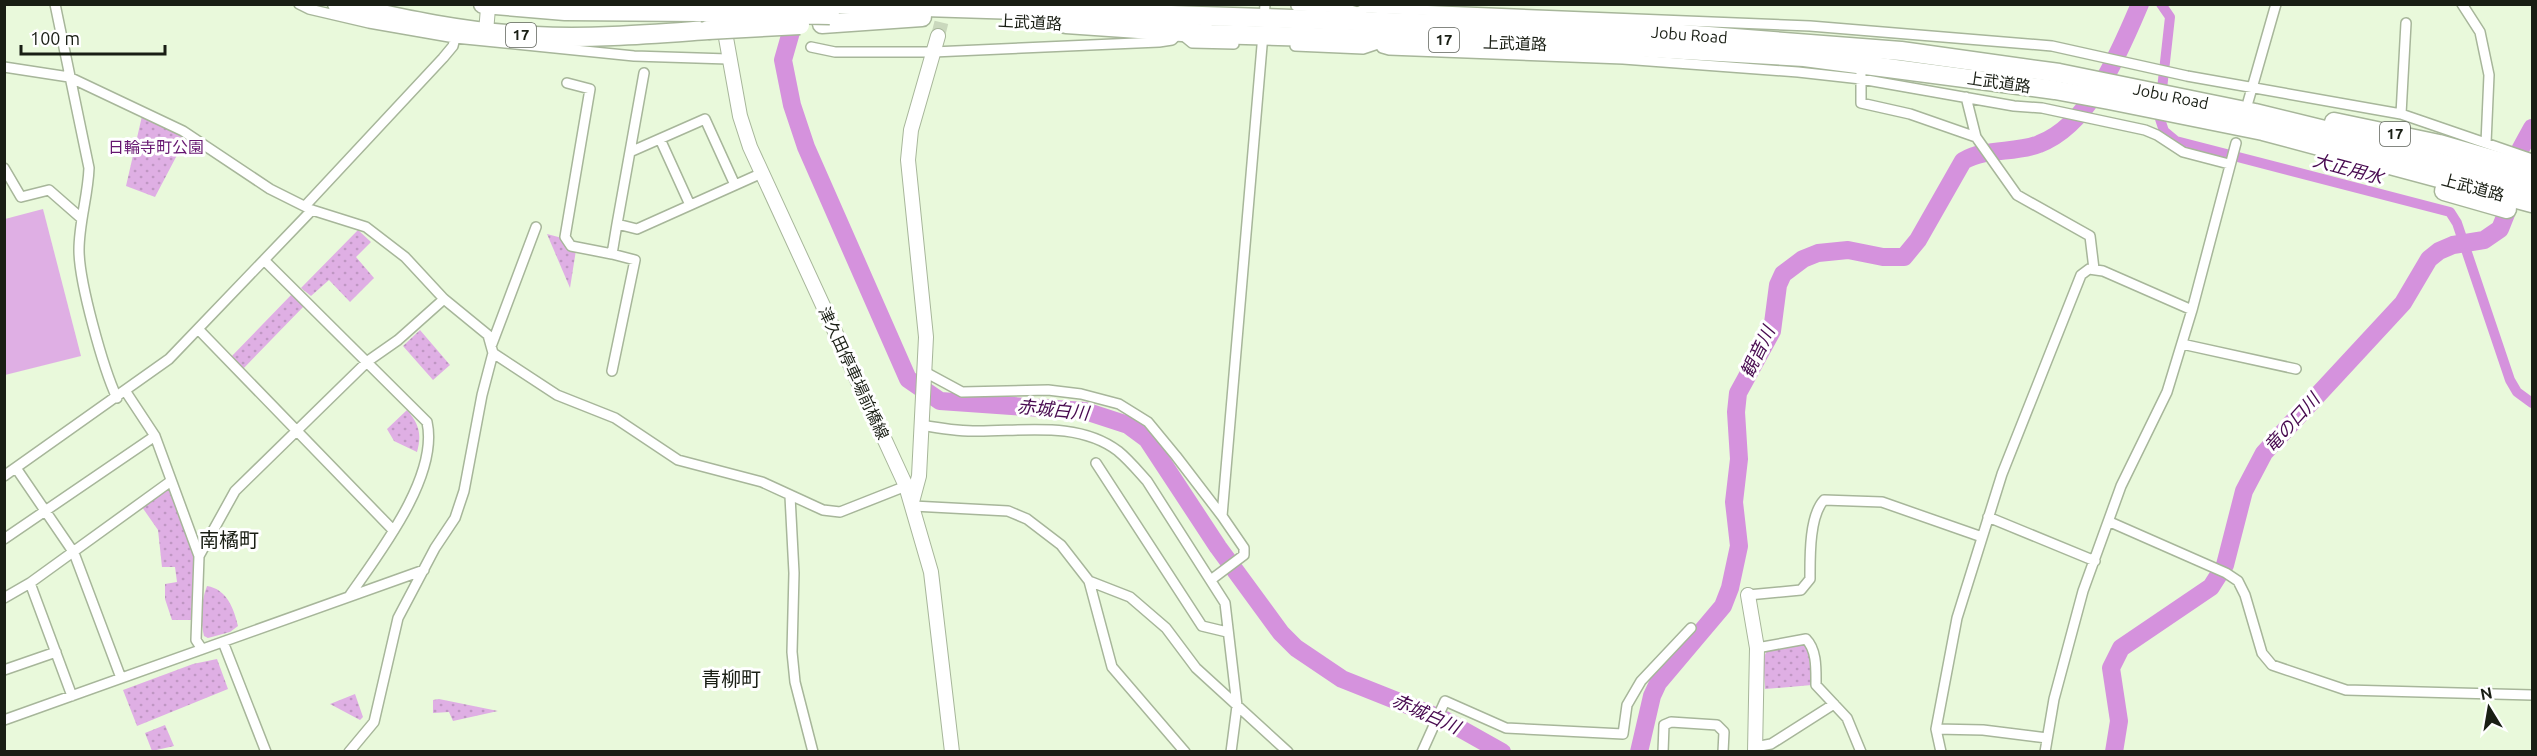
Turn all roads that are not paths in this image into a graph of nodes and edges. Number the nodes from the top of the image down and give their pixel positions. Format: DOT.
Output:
graph roads {
  1 [pos="55,4"];
  2 [pos="299,4"];
  3 [pos="337,4"];
  4 [pos="721,4"];
  5 [pos="957,4"];
  6 [pos="2276,4"];
  7 [pos="2462,4"];
  8 [pos="485,6"];
  9 [pos="1296,6"];
  10 [pos="1152,8"];
  11 [pos="1026,10"];
  12 [pos="830,12"];
  13 [pos="1356,17"];
  14 [pos="1264,20"];
  15 [pos="2406,23"];
  16 [pos="1180,24"];
  17 [pos="1861,29"];
  18 [pos="486,32"];
  19 [pos="1377,35"];
  20 [pos="938,36"];
  21 [pos="455,38"];
  22 [pos="1861,40"];
  23 [pos="1234,44"];
  24 [pos="1295,46"];
  25 [pos="811,47"];
  26 [pos="933,52"];
  27 [pos="728,59"];
  28 [pos="4,67"];
  29 [pos="1861,67"];
  30 [pos="644,73"];
  31 [pos="69,77"];
  32 [pos="1861,79"];
  33 [pos="567,83"];
  34 [pos="2253,86"];
  35 [pos="1966,97"];
  36 [pos="2159,101"];
  37 [pos="2251,108"];
  38 [pos="2401,114"];
  39 [pos="1976,137"];
  40 [pos="660,138"];
  41 [pos="2486,143"];
  42 [pos="2235,146"];
  43 [pos="630,152"];
  44 [pos="2229,163"];
  45 [pos="2532,163"];
  46 [pos="4,168"];
  47 [pos="762,173"];
  48 [pos="735,185"];
  49 [pos="2484,190"];
  50 [pos="2519,190"];
  51 [pos="690,205"];
  52 [pos="308,208"];
  53 [pos="2529,210"];
  54 [pos="81,218"];
  55 [pos="617,225"];
  56 [pos="536,227"];
  57 [pos="612,254"];
  58 [pos="264,260"];
  59 [pos="2094,268"];
  60 [pos="444,299"];
  61 [pos="2192,310"];
  62 [pos="199,330"];
  63 [pos="2182,344"];
  64 [pos="493,348"];
  65 [pos="368,361"];
  66 [pos="2296,369"];
  67 [pos="612,371"];
  68 [pos="925,372"];
  69 [pos="126,392"];
  70 [pos="117,398"];
  71 [pos="922,421"];
  72 [pos="297,431"];
  73 [pos="155,436"];
  74 [pos="1096,463"];
  75 [pos="16,468"];
  76 [pos="4,476"];
  77 [pos="171,481"];
  78 [pos="906,486"];
  79 [pos="790,496"];
  80 [pos="912,505"];
  81 [pos="45,511"];
  82 [pos="1222,516"];
  83 [pos="1988,517"];
  84 [pos="2110,522"];
  85 [pos="393,530"];
  86 [pos="1982,537"];
  87 [pos="4,539"];
  88 [pos="73,551"];
  89 [pos="199,556"];
  90 [pos="2095,561"];
  91 [pos="424,570"];
  92 [pos="1213,578"];
  93 [pos="1089,581"];
  94 [pos="30,583"];
  95 [pos="350,595"];
  96 [pos="1748,595"];
  97 [pos="4,598"];
  98 [pos="1691,628"];
  99 [pos="1227,632"];
  100 [pos="223,642"];
  101 [pos="1757,648"];
  102 [pos="202,650"];
  103 [pos="56,651"];
  104 [pos="4,670"];
  105 [pos="121,678"];
  106 [pos="2532,695"];
  107 [pos="72,696"];
  108 [pos="1834,704"];
  109 [pos="1237,706"];
  110 [pos="4,720"];
  111 [pos="1936,729"];
  112 [pos="2048,738"];
  113 [pos="1755,749"];
  114 [pos="1860,751"];
  115 [pos="266,752"];
  116 [pos="349,752"];
  117 [pos="813,752"];
  118 [pos="952,752"];
  119 [pos="1185,752"];
  120 [pos="1231,752"];
  121 [pos="1288,752"];
  122 [pos="1422,752"];
  123 [pos="1663,752"];
  124 [pos="1723,752"];
  125 [pos="1941,752"];
  126 [pos="2045,752"];
  1 -- 31 [label="street"];
  2 -- 21 [label="street"];
  3 -- 18 [label="highway, 17"];
  4 -- 27 [label="main road, 津久田停車場前橋線"];
  5 -- 11 [label="highway, 17"];
  6 -- 34 [label="street"];
  7 -- 41 [label="street"];
  8 -- 12 [label="highway, 17, bridge"];
  8 -- 18 [label="main road"];
  9 -- 13 [label="street"];
  10 -- 11 [label="highway, Jobu Road / 17"];
  10 -- 16 [label="highway, Jobu Road / 17"];
  11 -- 12 [label="highway, Jobu Road / 17"];
  12 -- 16 [label="highway, 上武道路 / 17"];
  12 -- 18 [label="highway, 17, bridge"];
  13 -- 14 [label="highway, Jobu Road / 17"];
  13 -- 17 [label="street"];
  13 -- 19 [label="highway, Jobu Road / 17"];
  14 -- 16 [label="highway, Jobu Road / 17"];
  14 -- 19 [label="highway, 17"];
  14 -- 82 [label="street"];
  15 -- 38 [label="street"];
  16 -- 23 [label="street"];
  16 -- 26 [label="street"];
  17 -- 22 [label="street"];
  17 -- 34 [label="street"];
  19 -- 24 [label="street"];
  19 -- 32 [label="street"];
  19 -- 36 [label="highway, Jobu Road / 17"];
  20 -- 26 [label="main road"];
  21 -- 27 [label="street"];
  21 -- 52 [label="street"];
  25 -- 26 [label="street"];
  26 -- 68 [label="main road"];
  27 -- 47 [label="main road, 津久田停車場前橋線"];
  28 -- 31 [label="street"];
  29 -- 32 [label="street"];
  30 -- 43 [label="street"];
  31 -- 52 [label="street"];
  31 -- 54 [label="street"];
  32 -- 35 [label="street"];
  32 -- 39 [label="street"];
  33 -- 57 [label="street"];
  34 -- 37 [label="street"];
  34 -- 38 [label="street"];
  35 -- 39 [label="street"];
  35 -- 44 [label="street"];
  36 -- 37 [label="highway, Jobu Road / 17"];
  36 -- 49 [label="highway, 17"];
  37 -- 45 [label="highway, 17"];
  37 -- 49 [label="highway, Jobu Road / 17"];
  38 -- 41 [label="street"];
  39 -- 59 [label="street"];
  40 -- 43 [label="street"];
  40 -- 48 [label="street"];
  40 -- 51 [label="street"];
  41 -- 45 [label="street"];
  42 -- 44 [label="street"];
  43 -- 55 [label="street"];
  44 -- 61 [label="street"];
  46 -- 54 [label="street"];
  47 -- 48 [label="street"];
  47 -- 78 [label="main road, 津久田停車場前橋線"];
  48 -- 51 [label="street"];
  49 -- 50 [label="highway, Jobu Road / 17"];
  49 -- 53 [label="highway, 17"];
  50 -- 53 [label="highway, 上武道路 / 17"];
  51 -- 55 [label="street"];
  52 -- 58 [label="street"];
  52 -- 60 [label="street"];
  54 -- 70 [label="street"];
  55 -- 57 [label="street"];
  56 -- 64 [label="street"];
  57 -- 67 [label="street"];
  58 -- 62 [label="street"];
  58 -- 65 [label="street"];
  59 -- 61 [label="street"];
  59 -- 83 [label="street"];
  60 -- 64 [label="street"];
  60 -- 65 [label="street"];
  61 -- 63 [label="street"];
  62 -- 69 [label="street"];
  62 -- 72 [label="street"];
  63 -- 66 [label="street"];
  63 -- 84 [label="street"];
  64 -- 79 [label="street"];
  64 -- 91 [label="street"];
  65 -- 72 [label="street"];
  65 -- 85 [label="street"];
  68 -- 71 [label="main road"];
  68 -- 82 [label="street"];
  69 -- 70 [label="street"];
  69 -- 73 [label="street"];
  70 -- 75 [label="street"];
  71 -- 80 [label="main road"];
  71 -- 92 [label="street"];
  72 -- 85 [label="street"];
  72 -- 89 [label="street"];
  73 -- 77 [label="street"];
  73 -- 81 [label="street"];
  74 -- 99 [label="street"];
  75 -- 76 [label="street"];
  75 -- 81 [label="street"];
  77 -- 88 [label="street"];
  77 -- 89 [label="street"];
  78 -- 79 [label="street"];
  78 -- 80 [label="main road, 津久田停車場前橋線"];
  79 -- 117 [label="street"];
  80 -- 93 [label="street"];
  80 -- 118 [label="main road, 津久田停車場前橋線"];
  81 -- 87 [label="street"];
  81 -- 88 [label="street"];
  82 -- 92 [label="street"];
  83 -- 86 [label="street"];
  83 -- 90 [label="street"];
  84 -- 90 [label="street"];
  84 -- 106 [label="street"];
  85 -- 95 [label="street"];
  86 -- 96 [label="street"];
  86 -- 111 [label="street"];
  88 -- 94 [label="street"];
  88 -- 105 [label="street"];
  89 -- 102 [label="street"];
  90 -- 112 [label="street"];
  91 -- 95 [label="street"];
  91 -- 116 [label="street"];
  92 -- 99 [label="street"];
  93 -- 109 [label="street"];
  93 -- 119 [label="street"];
  94 -- 97 [label="street"];
  94 -- 103 [label="street"];
  95 -- 100 [label="street"];
  96 -- 101 [label="main road"];
  98 -- 122 [label="street"];
  99 -- 109 [label="street"];
  100 -- 102 [label="street"];
  100 -- 115 [label="street"];
  101 -- 108 [label="street"];
  101 -- 113 [label="main road"];
  102 -- 105 [label="street"];
  103 -- 104 [label="street"];
  103 -- 107 [label="street"];
  105 -- 107 [label="street"];
  107 -- 110 [label="street"];
  108 -- 113 [label="street"];
  108 -- 114 [label="street"];
  109 -- 120 [label="street"];
  109 -- 121 [label="street"];
  111 -- 112 [label="street"];
  111 -- 125 [label="street"];
  112 -- 126 [label="street"];
  123 -- 124 [label="street"];
}
